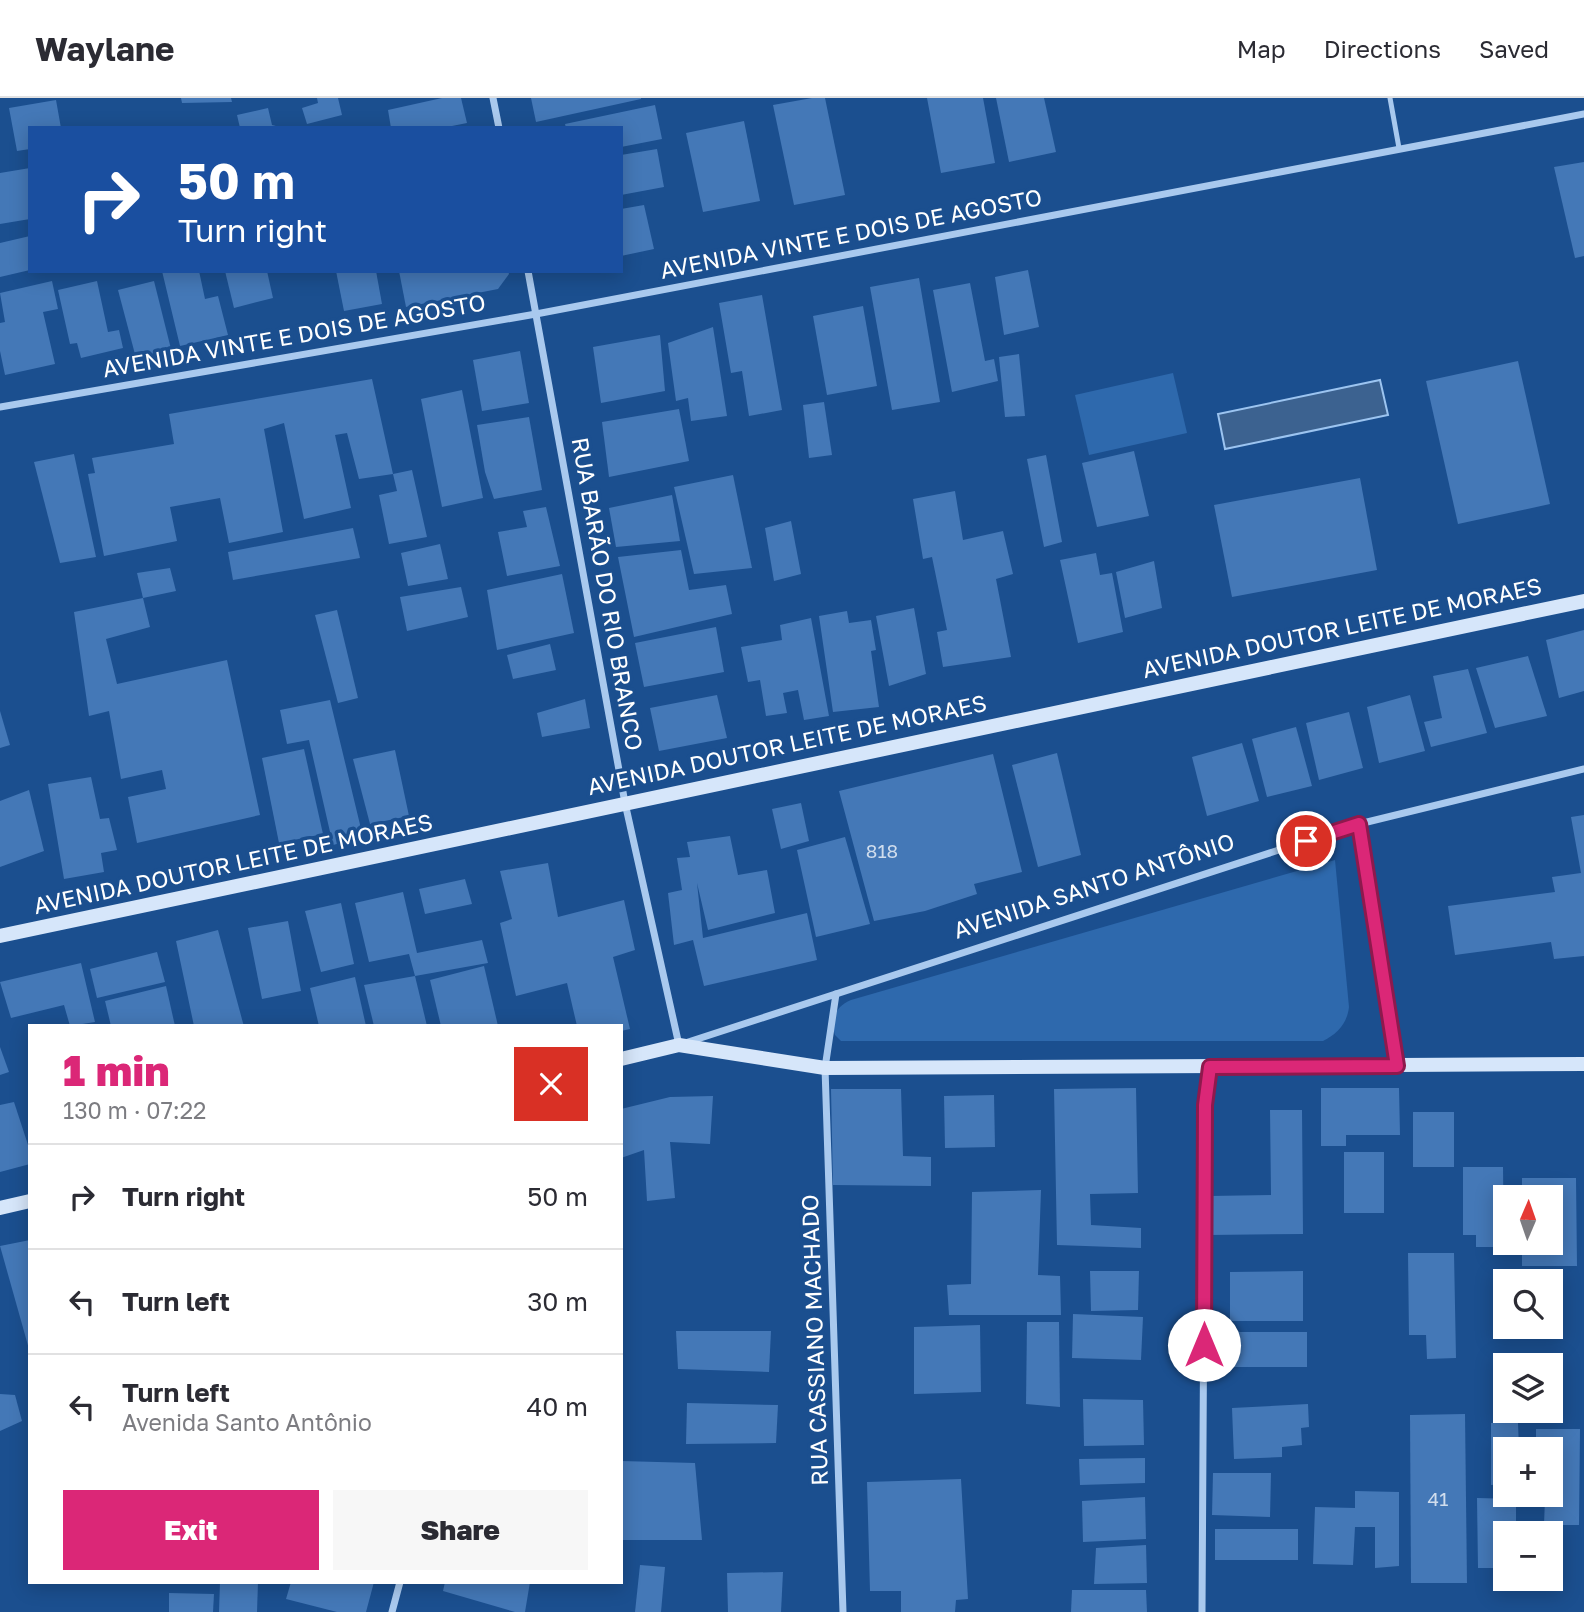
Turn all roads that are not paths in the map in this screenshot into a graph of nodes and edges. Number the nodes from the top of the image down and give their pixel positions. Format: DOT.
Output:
graph roads {
  1 [pos="493,98"];
  2 [pos="1390,98"];
  3 [pos="1584,114"];
  4 [pos="499,126"];
  5 [pos="1399,148"];
  6 [pos="527,273"];
  7 [pos="536,314"];
  8 [pos="0,407"];
  9 [pos="1584,601"];
  10 [pos="1584,769"];
  11 [pos="625,803"];
  12 [pos="1359,824"];
  13 [pos="0,936"];
  14 [pos="836,994"];
  15 [pos="679,1045"];
  16 [pos="623,1059"];
  17 [pos="1584,1064"];
  18 [pos="1397,1066"];
  19 [pos="1210,1067"];
  20 [pos="825,1068"];
  21 [pos="28,1201"];
  22 [pos="0,1208"];
  23 [pos="399,1584"];
  24 [pos="392,1612"];
  25 [pos="843,1612"];
  26 [pos="1202,1612"];
  1 -- 4 [label="street"];
  2 -- 5 [label="lane"];
  3 -- 5 [label="street, AVENIDA VINTE E DOIS DE AGOSTO"];
  5 -- 7 [label="street, AVENIDA VINTE E DOIS DE AGOSTO"];
  6 -- 7 [label="street, RUA BARÃO DO RIO BRANCO"];
  7 -- 8 [label="street, AVENIDA VINTE E DOIS DE AGOSTO"];
  7 -- 11 [label="street, RUA BARÃO DO RIO BRANCO"];
  9 -- 11 [label="street, AVENIDA DOUTOR LEITE DE MORAES"];
  10 -- 12 [label="street, AVENIDA SANTO ANTÔNIO"];
  11 -- 13 [label="street, AVENIDA DOUTOR LEITE DE MORAES"];
  11 -- 15 [label="street, RUA BARÃO DO RIO BRANCO"];
  12 -- 14 [label="street, AVENIDA SANTO ANTÔNIO"];
  12 -- 18 [label="street"];
  14 -- 15 [label="street, AVENIDA SANTO ANTÔNIO"];
  14 -- 20 [label="street, RUA CASSIANO MACHADO"];
  15 -- 16 [label="street, AVENIDA SANTO ANTÔNIO"];
  15 -- 20 [label="street"];
  17 -- 18 [label="street"];
  18 -- 19 [label="street"];
  19 -- 20 [label="street"];
  19 -- 26 [label="street"];
  20 -- 25 [label="street, RUA CASSIANO MACHADO"];
  21 -- 22 [label="street"];
  23 -- 24 [label="street"];
}
